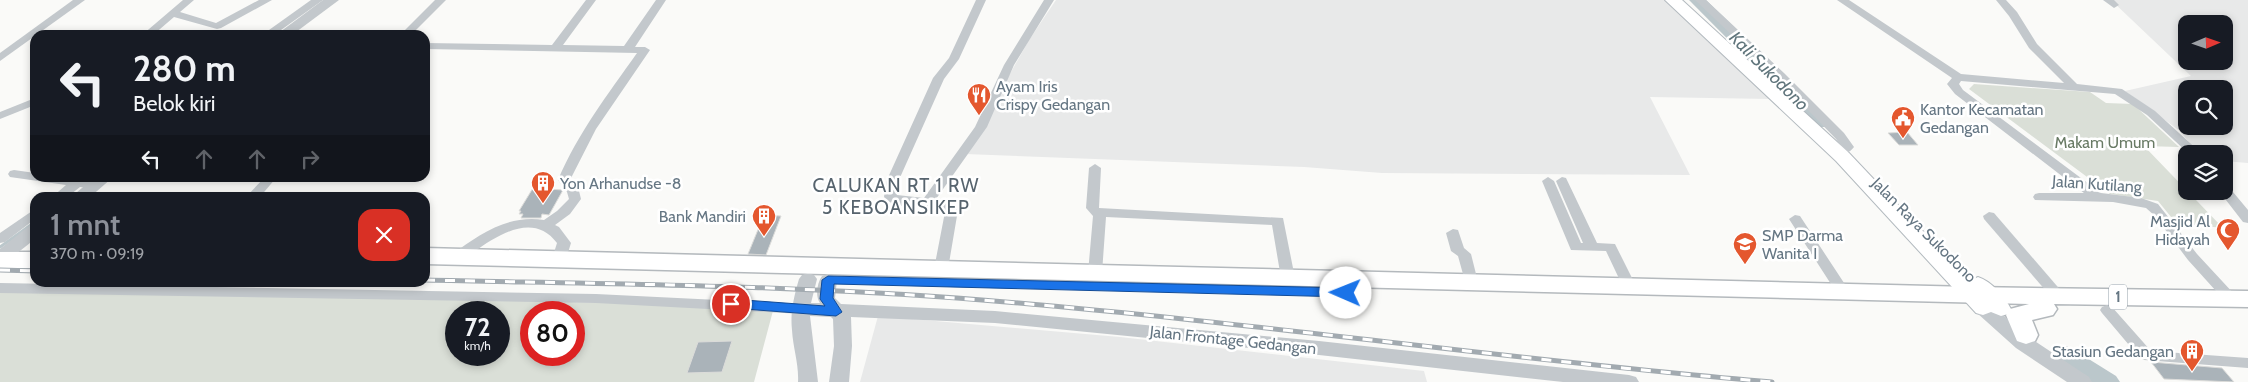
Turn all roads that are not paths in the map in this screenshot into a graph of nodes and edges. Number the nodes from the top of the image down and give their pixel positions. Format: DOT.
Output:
graph roads {
  1 [pos="80,0"];
  2 [pos="189,0"];
  3 [pos="267,0"];
  4 [pos="318,0"];
  5 [pos="332,0"];
  6 [pos="440,0"];
  7 [pos="591,0"];
  8 [pos="661,0"];
  9 [pos="981,0"];
  10 [pos="1049,0"];
  11 [pos="1673,0"];
  12 [pos="1700,0"];
  13 [pos="1842,0"];
  14 [pos="2001,0"];
  15 [pos="173,14"];
  16 [pos="40,30"];
  17 [pos="153,30"];
  18 [pos="274,30"];
  19 [pos="290,30"];
  20 [pos="410,30"];
  21 [pos="30,38"];
  22 [pos="22,44"];
  23 [pos="30,44"];
  24 [pos="430,46"];
  25 [pos="554,49"];
  26 [pos="627,50"];
  27 [pos="0,58"];
  28 [pos="1958,78"];
  29 [pos="2073,86"];
  30 [pos="30,103"];
  31 [pos="0,116"];
  32 [pos="2186,145"];
  33 [pos="1841,155"];
  34 [pos="1095,168"];
  35 [pos="14,174"];
  36 [pos="30,176"];
  37 [pos="1548,181"];
  38 [pos="1562,181"];
  39 [pos="73,182"];
  40 [pos="266,182"];
  41 [pos="88,184"];
  42 [pos="70,192"];
  43 [pos="257,192"];
  44 [pos="2039,197"];
  45 [pos="2099,198"];
  46 [pos="2233,200"];
  47 [pos="927,203"];
  48 [pos="1100,213"];
  49 [pos="1990,216"];
  50 [pos="1795,219"];
  51 [pos="2248,219"];
  52 [pos="30,220"];
  53 [pos="545,225"];
  54 [pos="30,233"];
  55 [pos="1453,234"];
  56 [pos="1592,247"];
  57 [pos="9,248"];
  58 [pos="430,256"];
  59 [pos="458,257"];
  60 [pos="30,258"];
  61 [pos="559,259"];
  62 [pos="941,269"];
  63 [pos="430,270"];
  64 [pos="820,273"];
  65 [pos="1095,273"];
  66 [pos="1288,278"];
  67 [pos="1472,282"];
  68 [pos="1629,286"];
  69 [pos="0,288"];
  70 [pos="1843,292"];
  71 [pos="1986,302"];
  72 [pos="2052,303"];
  73 [pos="2242,303"];
  74 [pos="802,309"];
  75 [pos="2107,310"];
  76 [pos="836,312"];
  77 [pos="2026,335"];
  78 [pos="2248,363"];
  79 [pos="2053,364"];
  80 [pos="808,382"];
  81 [pos="839,382"];
  82 [pos="1629,382"];
  83 [pos="2082,382"];
  1 -- 16 [label="street"];
  2 -- 15 [label="street"];
  3 -- 15 [label="street"];
  4 -- 18 [label="street"];
  5 -- 19 [label="street"];
  6 -- 20 [label="street"];
  7 -- 25 [label="street"];
  8 -- 26 [label="street"];
  9 -- 47 [label="street"];
  10 -- 47 [label="street"];
  11 -- 33 [label="main road, Jalan Raya Sukodono"];
  12 -- 33 [label="street"];
  13 -- 28 [label="street"];
  14 -- 29 [label="street"];
  15 -- 17 [label="street"];
  21 -- 22 [label="street"];
  22 -- 23 [label="street"];
  22 -- 27 [label="street"];
  24 -- 25 [label="street"];
  25 -- 26 [label="street"];
  26 -- 53 [label="street"];
  28 -- 29 [label="street"];
  28 -- 45 [label="street"];
  29 -- 32 [label="street"];
  30 -- 31 [label="street"];
  33 -- 71 [label="main road, Jalan Raya Sukodono"];
  34 -- 48 [label="street"];
  35 -- 36 [label="street"];
  37 -- 56 [label="street"];
  38 -- 56 [label="street"];
  39 -- 41 [label="street"];
  40 -- 43 [label="street"];
  41 -- 42 [label="street"];
  44 -- 45 [label="street, Jalan Kutilang"];
  45 -- 73 [label="street, Jalan Kutilang"];
  46 -- 51 [label="street"];
  47 -- 62 [label="street"];
  48 -- 65 [label="street"];
  48 -- 66 [label="street"];
  49 -- 72 [label="street"];
  50 -- 70 [label="street"];
  52 -- 57 [label="street"];
  53 -- 59 [label="street"];
  53 -- 61 [label="street"];
  54 -- 57 [label="street"];
  55 -- 67 [label="street"];
  56 -- 68 [label="street"];
  57 -- 60 [label="highway"];
  58 -- 59 [label="highway, 1"];
  59 -- 61 [label="highway, 1"];
  61 -- 64 [label="highway, 1"];
  62 -- 64 [label="highway, 1"];
  62 -- 65 [label="highway, 1"];
  63 -- 64 [label="highway, 1"];
  64 -- 71 [label="highway, 1"];
  64 -- 74 [label="street"];
  64 -- 76 [label="street"];
  65 -- 66 [label="highway, 1"];
  66 -- 67 [label="highway, 1"];
  67 -- 68 [label="highway, 1"];
  68 -- 70 [label="highway, 1"];
  69 -- 74 [label="street"];
  70 -- 71 [label="highway, 1"];
  71 -- 72 [label="highway, 1"];
  71 -- 77 [label="street"];
  71 -- 79 [label="street"];
  72 -- 73 [label="highway, 1"];
  72 -- 75 [label="highway, 1"];
  72 -- 77 [label="highway"];
  73 -- 75 [label="highway, 1"];
  74 -- 76 [label="street, Jalan Frontage Gedangan"];
  74 -- 80 [label="street"];
  75 -- 78 [label="street"];
  76 -- 81 [label="street"];
  76 -- 82 [label="street, Jalan Frontage Gedangan"];
  77 -- 79 [label="street"];
  79 -- 83 [label="street"];
}
